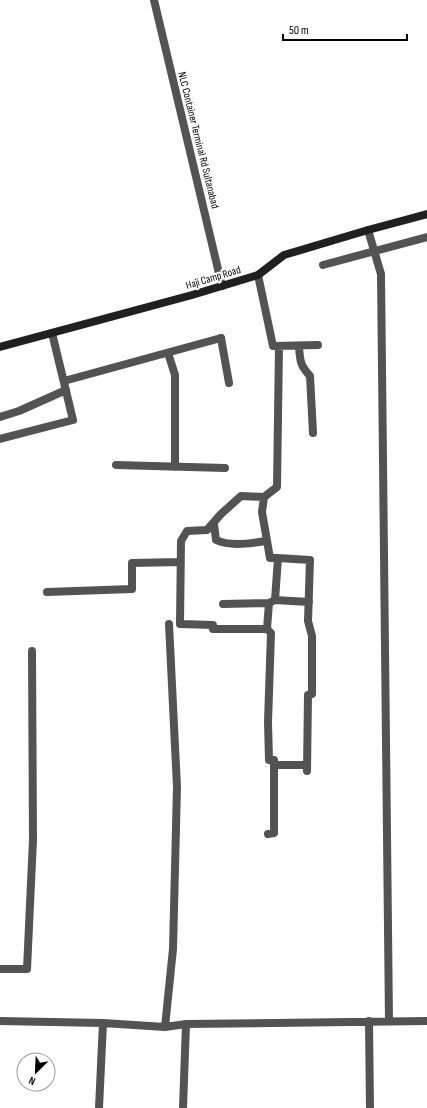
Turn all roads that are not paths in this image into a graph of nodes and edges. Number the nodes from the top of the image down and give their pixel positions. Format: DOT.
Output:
graph roads {
  1 [pos="154,0"];
  2 [pos="427,214"];
  3 [pos="368,230"];
  4 [pos="427,237"];
  5 [pos="375,252"];
  6 [pos="323,265"];
  7 [pos="258,275"];
  8 [pos="222,286"];
  9 [pos="52,333"];
  10 [pos="318,345"];
  11 [pos="279,346"];
  12 [pos="299,346"];
  13 [pos="0,348"];
  14 [pos="168,353"];
  15 [pos="64,381"];
  16 [pos="229,383"];
  17 [pos="66,390"];
  18 [pos="0,417"];
  19 [pos="313,433"];
  20 [pos="0,439"];
  21 [pos="116,465"];
  22 [pos="175,467"];
  23 [pos="225,468"];
  24 [pos="264,497"];
  25 [pos="214,524"];
  26 [pos="267,541"];
  27 [pos="278,558"];
  28 [pos="180,562"];
  29 [pos="47,592"];
  30 [pos="272,602"];
  31 [pos="309,602"];
  32 [pos="223,604"];
  33 [pos="169,624"];
  34 [pos="267,629"];
  35 [pos="32,651"];
  36 [pos="274,765"];
  37 [pos="268,834"];
  38 [pos="0,969"];
  39 [pos="427,1020"];
  40 [pos="0,1021"];
  41 [pos="369,1021"];
  42 [pos="389,1021"];
  43 [pos="103,1023"];
  44 [pos="186,1024"];
  45 [pos="165,1027"];
  46 [pos="99,1108"];
  47 [pos="183,1108"];
  48 [pos="370,1108"];
  1 -- 8 [label="street, NLC Container Terminal Rd Sultanabad"];
  2 -- 3 [label="street, Haji Camp Road"];
  3 -- 5 [label="street"];
  3 -- 7 [label="street, Haji Camp Road"];
  4 -- 5 [label="street"];
  5 -- 6 [label="street"];
  5 -- 42 [label="street"];
  7 -- 8 [label="street, Haji Camp Road"];
  7 -- 11 [label="street"];
  8 -- 9 [label="street, Haji Camp Road"];
  9 -- 13 [label="street, Haji Camp Road"];
  9 -- 15 [label="street"];
  10 -- 12 [label="street"];
  11 -- 12 [label="street"];
  11 -- 24 [label="street"];
  12 -- 19 [label="street"];
  14 -- 15 [label="street"];
  14 -- 16 [label="street"];
  14 -- 22 [label="street"];
  15 -- 17 [label="street"];
  17 -- 18 [label="street"];
  17 -- 20 [label="street"];
  21 -- 22 [label="street"];
  22 -- 23 [label="street"];
  24 -- 25 [label="street"];
  24 -- 26 [label="street"];
  25 -- 26 [label="street"];
  25 -- 28 [label="street"];
  26 -- 27 [label="street"];
  27 -- 30 [label="street"];
  27 -- 31 [label="street"];
  28 -- 29 [label="street"];
  28 -- 34 [label="street"];
  30 -- 31 [label="street"];
  30 -- 32 [label="street"];
  30 -- 34 [label="street"];
  31 -- 36 [label="street"];
  33 -- 45 [label="street"];
  34 -- 36 [label="street"];
  35 -- 38 [label="street"];
  36 -- 37 [label="street"];
  39 -- 42 [label="street"];
  40 -- 43 [label="street"];
  41 -- 42 [label="street"];
  41 -- 44 [label="street"];
  41 -- 48 [label="street"];
  43 -- 45 [label="street"];
  43 -- 46 [label="street"];
  44 -- 45 [label="street"];
  44 -- 47 [label="street"];
}
